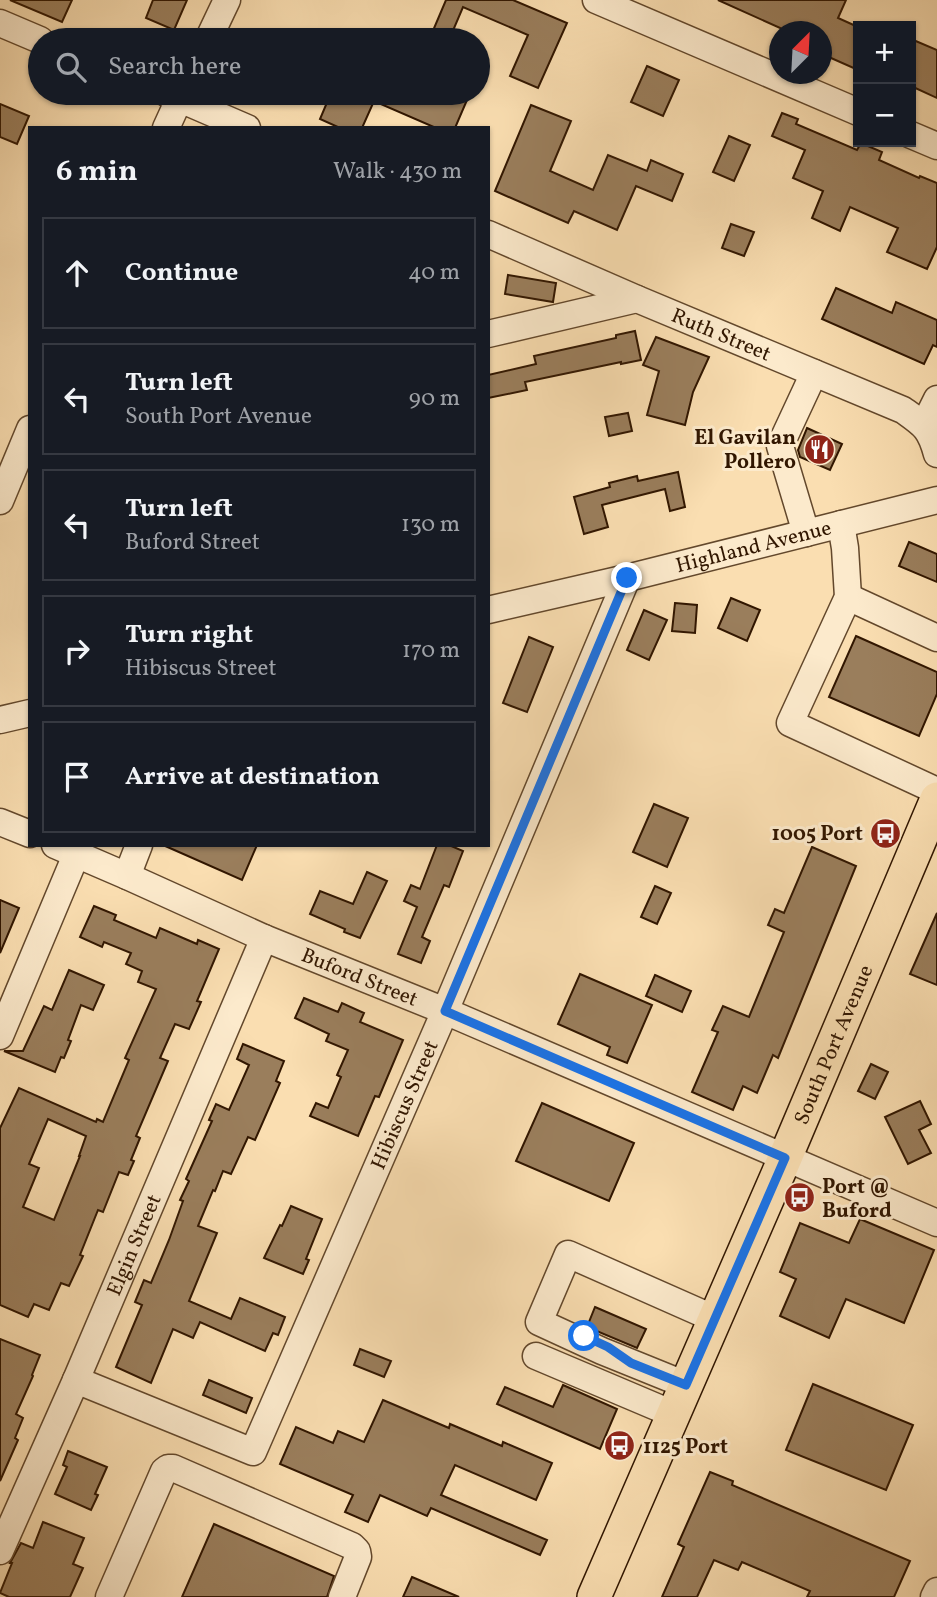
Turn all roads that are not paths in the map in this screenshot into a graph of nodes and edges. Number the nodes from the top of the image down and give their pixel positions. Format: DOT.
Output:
graph roads {
  1 [pos="5,0"];
  2 [pos="227,0"];
  3 [pos="596,0"];
  4 [pos="0,11"];
  5 [pos="0,23"];
  6 [pos="214,28"];
  7 [pos="28,35"];
  8 [pos="173,105"];
  9 [pos="198,105"];
  10 [pos="853,110"];
  11 [pos="167,126"];
  12 [pos="243,126"];
  13 [pos="916,137"];
  14 [pos="937,146"];
  15 [pos="490,235"];
  16 [pos="637,299"];
  17 [pos="490,334"];
  18 [pos="814,373"];
  19 [pos="937,399"];
  20 [pos="924,425"];
  21 [pos="28,438"];
  22 [pos="937,454"];
  23 [pos="937,500"];
  24 [pos="0,501"];
  25 [pos="841,524"];
  26 [pos="806,533"];
  27 [pos="627,578"];
  28 [pos="848,597"];
  29 [pos="490,610"];
  30 [pos="937,638"];
  31 [pos="28,713"];
  32 [pos="0,720"];
  33 [pos="937,791"];
  34 [pos="937,799"];
  35 [pos="0,822"];
  36 [pos="28,833"];
  37 [pos="138,847"];
  38 [pos="66,850"];
  39 [pos="127,876"];
  40 [pos="264,938"];
  41 [pos="445,1011"];
  42 [pos="0,1036"];
  43 [pos="785,1158"];
  44 [pos="937,1223"];
  45 [pos="715,1319"];
  46 [pos="536,1356"];
  47 [pos="76,1380"];
  48 [pos="680,1399"];
  49 [pos="0,1551"];
  50 [pos="937,1591"];
  51 [pos="109,1597"];
  52 [pos="342,1597"];
  53 [pos="594,1597"];
  54 [pos="934,1597"];
  1 -- 4 [label="street"];
  2 -- 6 [label="street"];
  3 -- 10 [label="street"];
  5 -- 7 [label="street"];
  8 -- 11 [label="street"];
  9 -- 12 [label="street"];
  13 -- 14 [label="street"];
  15 -- 16 [label="street, Ruth Street"];
  16 -- 17 [label="street"];
  16 -- 18 [label="street, Ruth Street"];
  18 -- 20 [label="street, Ruth Street"];
  18 -- 26 [label="street"];
  19 -- 20 [label="street"];
  20 -- 22 [label="street"];
  21 -- 24 [label="street"];
  23 -- 25 [label="street, Highland Avenue"];
  25 -- 26 [label="street, Highland Avenue"];
  25 -- 28 [label="street"];
  26 -- 27 [label="street, Highland Avenue"];
  27 -- 29 [label="street, Highland Avenue"];
  27 -- 41 [label="street, Hibiscus Street"];
  28 -- 30 [label="street"];
  28 -- 33 [label="street"];
  31 -- 32 [label="street"];
  34 -- 43 [label="main road, South Port Avenue"];
  35 -- 36 [label="street"];
  37 -- 39 [label="street"];
  38 -- 39 [label="street, Buford Street"];
  38 -- 42 [label="street"];
  39 -- 40 [label="street, Buford Street"];
  40 -- 41 [label="street, Buford Street"];
  40 -- 47 [label="street, Elgin Street"];
  41 -- 43 [label="street, Buford Street"];
  41 -- 47 [label="street, Hibiscus Street"];
  43 -- 44 [label="street, Buford Street"];
  43 -- 45 [label="main road, South Port Avenue"];
  45 -- 48 [label="main road, South Port Avenue"];
  45 -- 48 [label="street"];
  46 -- 48 [label="street"];
  47 -- 49 [label="street, Elgin Street"];
  48 -- 53 [label="main road, South Port Avenue"];
  50 -- 54 [label="street"];
  51 -- 52 [label="street"];
}
